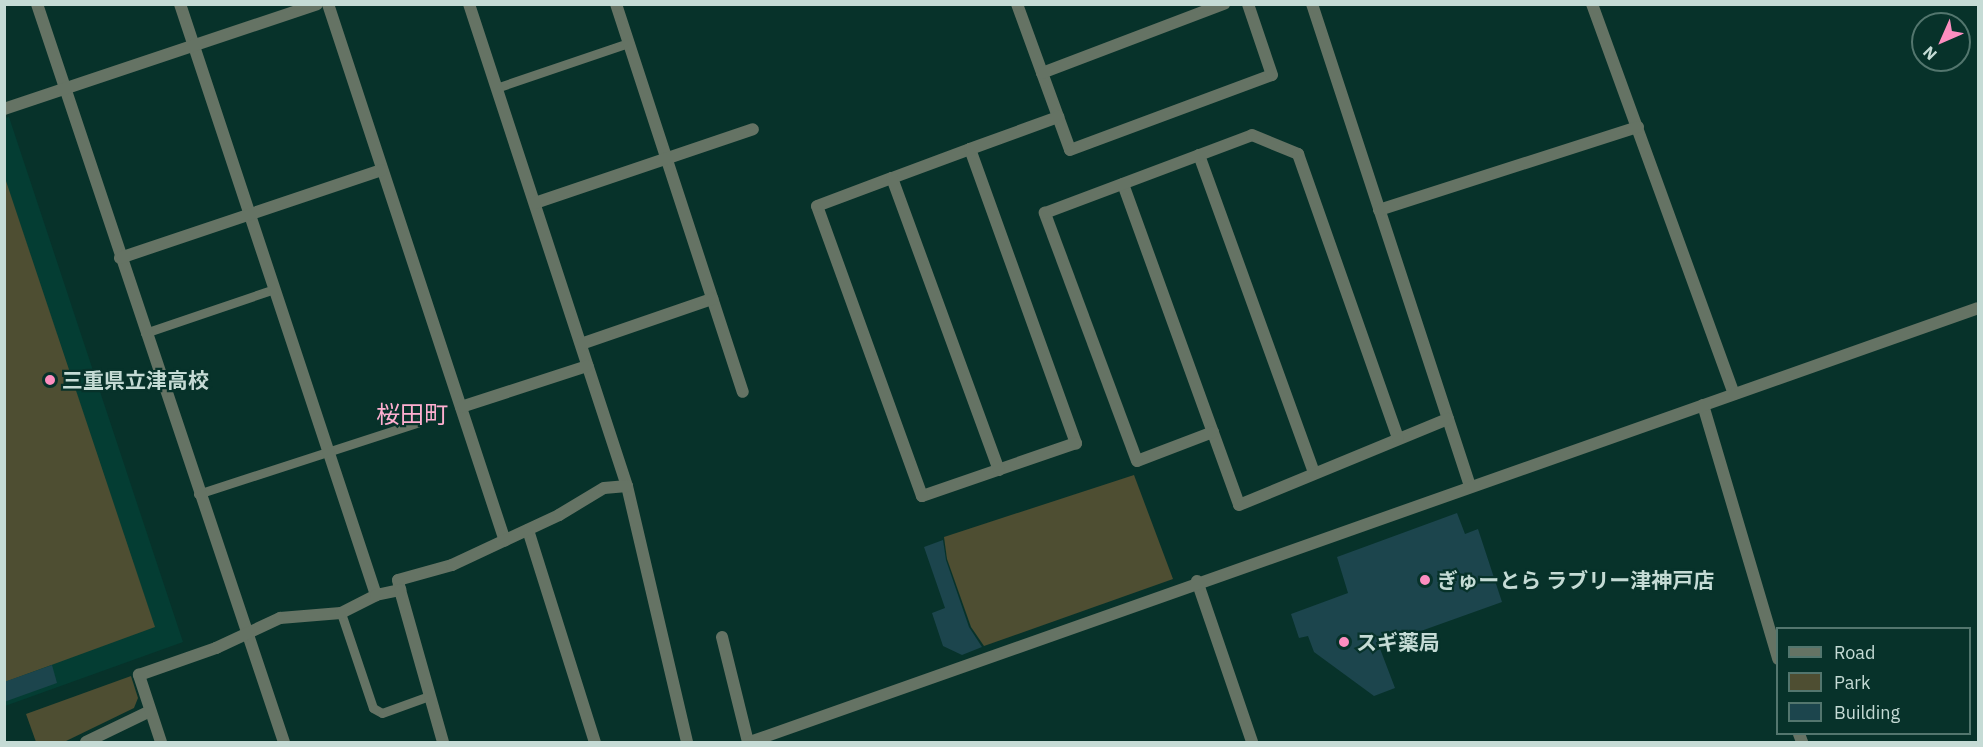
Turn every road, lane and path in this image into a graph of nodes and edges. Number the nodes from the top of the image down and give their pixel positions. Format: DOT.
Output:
graph roads {
  1 [pos="37,4"];
  2 [pos="180,4"];
  3 [pos="317,4"];
  4 [pos="327,4"];
  5 [pos="469,4"];
  6 [pos="616,4"];
  7 [pos="1017,4"];
  8 [pos="1224,4"];
  9 [pos="1248,4"];
  10 [pos="1312,4"];
  11 [pos="1592,4"];
  12 [pos="628,43"];
  13 [pos="194,46"];
  14 [pos="1042,73"];
  15 [pos="496,88"];
  16 [pos="64,90"];
  17 [pos="4,109"];
  18 [pos="1058,117"];
  19 [pos="1638,127"];
  20 [pos="753,129"];
  21 [pos="970,149"];
  22 [pos="1199,155"];
  23 [pos="666,159"];
  24 [pos="382,170"];
  25 [pos="892,178"];
  26 [pos="1123,184"];
  27 [pos="535,203"];
  28 [pos="1379,210"];
  29 [pos="250,214"];
  30 [pos="120,258"];
  31 [pos="274,289"];
  32 [pos="712,299"];
  33 [pos="1978,308"];
  34 [pos="145,333"];
  35 [pos="581,344"];
  36 [pos="587,366"];
  37 [pos="743,393"];
  38 [pos="1734,394"];
  39 [pos="1703,405"];
  40 [pos="461,407"];
  41 [pos="1448,419"];
  42 [pos="420,422"];
  43 [pos="1213,432"];
  44 [pos="1398,438"];
  45 [pos="328,451"];
  46 [pos="999,470"];
  47 [pos="1314,473"];
  48 [pos="627,486"];
  49 [pos="1470,486"];
  50 [pos="198,494"];
  51 [pos="528,530"];
  52 [pos="505,541"];
  53 [pos="1197,582"];
  54 [pos="400,590"];
  55 [pos="375,595"];
  56 [pos="341,613"];
  57 [pos="248,635"];
  58 [pos="722,637"];
  59 [pos="1776,653"];
  60 [pos="429,696"];
  61 [pos="150,711"];
  62 [pos="86,742"];
  63 [pos="160,742"];
  64 [pos="284,742"];
  65 [pos="443,742"];
  66 [pos="595,742"];
  67 [pos="687,742"];
  68 [pos="749,742"];
  69 [pos="1252,742"];
  1 -- 16 [label="street"];
  2 -- 13 [label="street"];
  3 -- 13 [label="street"];
  4 -- 24 [label="street"];
  5 -- 15 [label="street"];
  6 -- 12 [label="street"];
  7 -- 14 [label="street"];
  8 -- 14 [label="street"];
  9 -- 18 [label="street"];
  10 -- 28 [label="street"];
  11 -- 19 [label="street"];
  12 -- 15 [label="lane"];
  12 -- 23 [label="street"];
  13 -- 16 [label="street"];
  13 -- 29 [label="street"];
  14 -- 18 [label="street"];
  15 -- 27 [label="street"];
  16 -- 17 [label="street"];
  16 -- 30 [label="street"];
  18 -- 21 [label="street"];
  19 -- 28 [label="street"];
  19 -- 38 [label="street"];
  20 -- 23 [label="street"];
  21 -- 25 [label="street"];
  21 -- 46 [label="street"];
  22 -- 26 [label="street"];
  22 -- 44 [label="street"];
  22 -- 47 [label="street"];
  23 -- 27 [label="street"];
  23 -- 32 [label="street"];
  24 -- 29 [label="street"];
  24 -- 40 [label="street"];
  25 -- 46 [label="street"];
  25 -- 46 [label="street"];
  26 -- 43 [label="street"];
  26 -- 43 [label="street"];
  27 -- 35 [label="street"];
  28 -- 41 [label="street"];
  29 -- 30 [label="street"];
  29 -- 31 [label="street"];
  30 -- 34 [label="street"];
  31 -- 34 [label="lane"];
  31 -- 45 [label="street"];
  32 -- 35 [label="street"];
  32 -- 37 [label="street"];
  33 -- 38 [label="street"];
  34 -- 50 [label="street"];
  35 -- 36 [label="street"];
  36 -- 40 [label="street"];
  36 -- 48 [label="street"];
  38 -- 39 [label="street"];
  39 -- 49 [label="street"];
  39 -- 59 [label="street"];
  40 -- 52 [label="street"];
  41 -- 44 [label="street"];
  41 -- 49 [label="street"];
  42 -- 45 [label="lane"];
  43 -- 47 [label="street"];
  44 -- 47 [label="street"];
  45 -- 50 [label="lane"];
  45 -- 55 [label="street"];
  48 -- 51 [label="street"];
  48 -- 67 [label="street"];
  49 -- 53 [label="street"];
  50 -- 57 [label="street"];
  51 -- 52 [label="street"];
  51 -- 66 [label="street"];
  52 -- 54 [label="street"];
  53 -- 68 [label="street"];
  53 -- 69 [label="street"];
  54 -- 55 [label="street"];
  54 -- 60 [label="street"];
  55 -- 56 [label="street"];
  56 -- 57 [label="street"];
  56 -- 60 [label="lane"];
  57 -- 61 [label="street"];
  57 -- 64 [label="street"];
  58 -- 68 [label="street"];
  60 -- 65 [label="street"];
  61 -- 62 [label="street"];
  61 -- 63 [label="street"];
}
